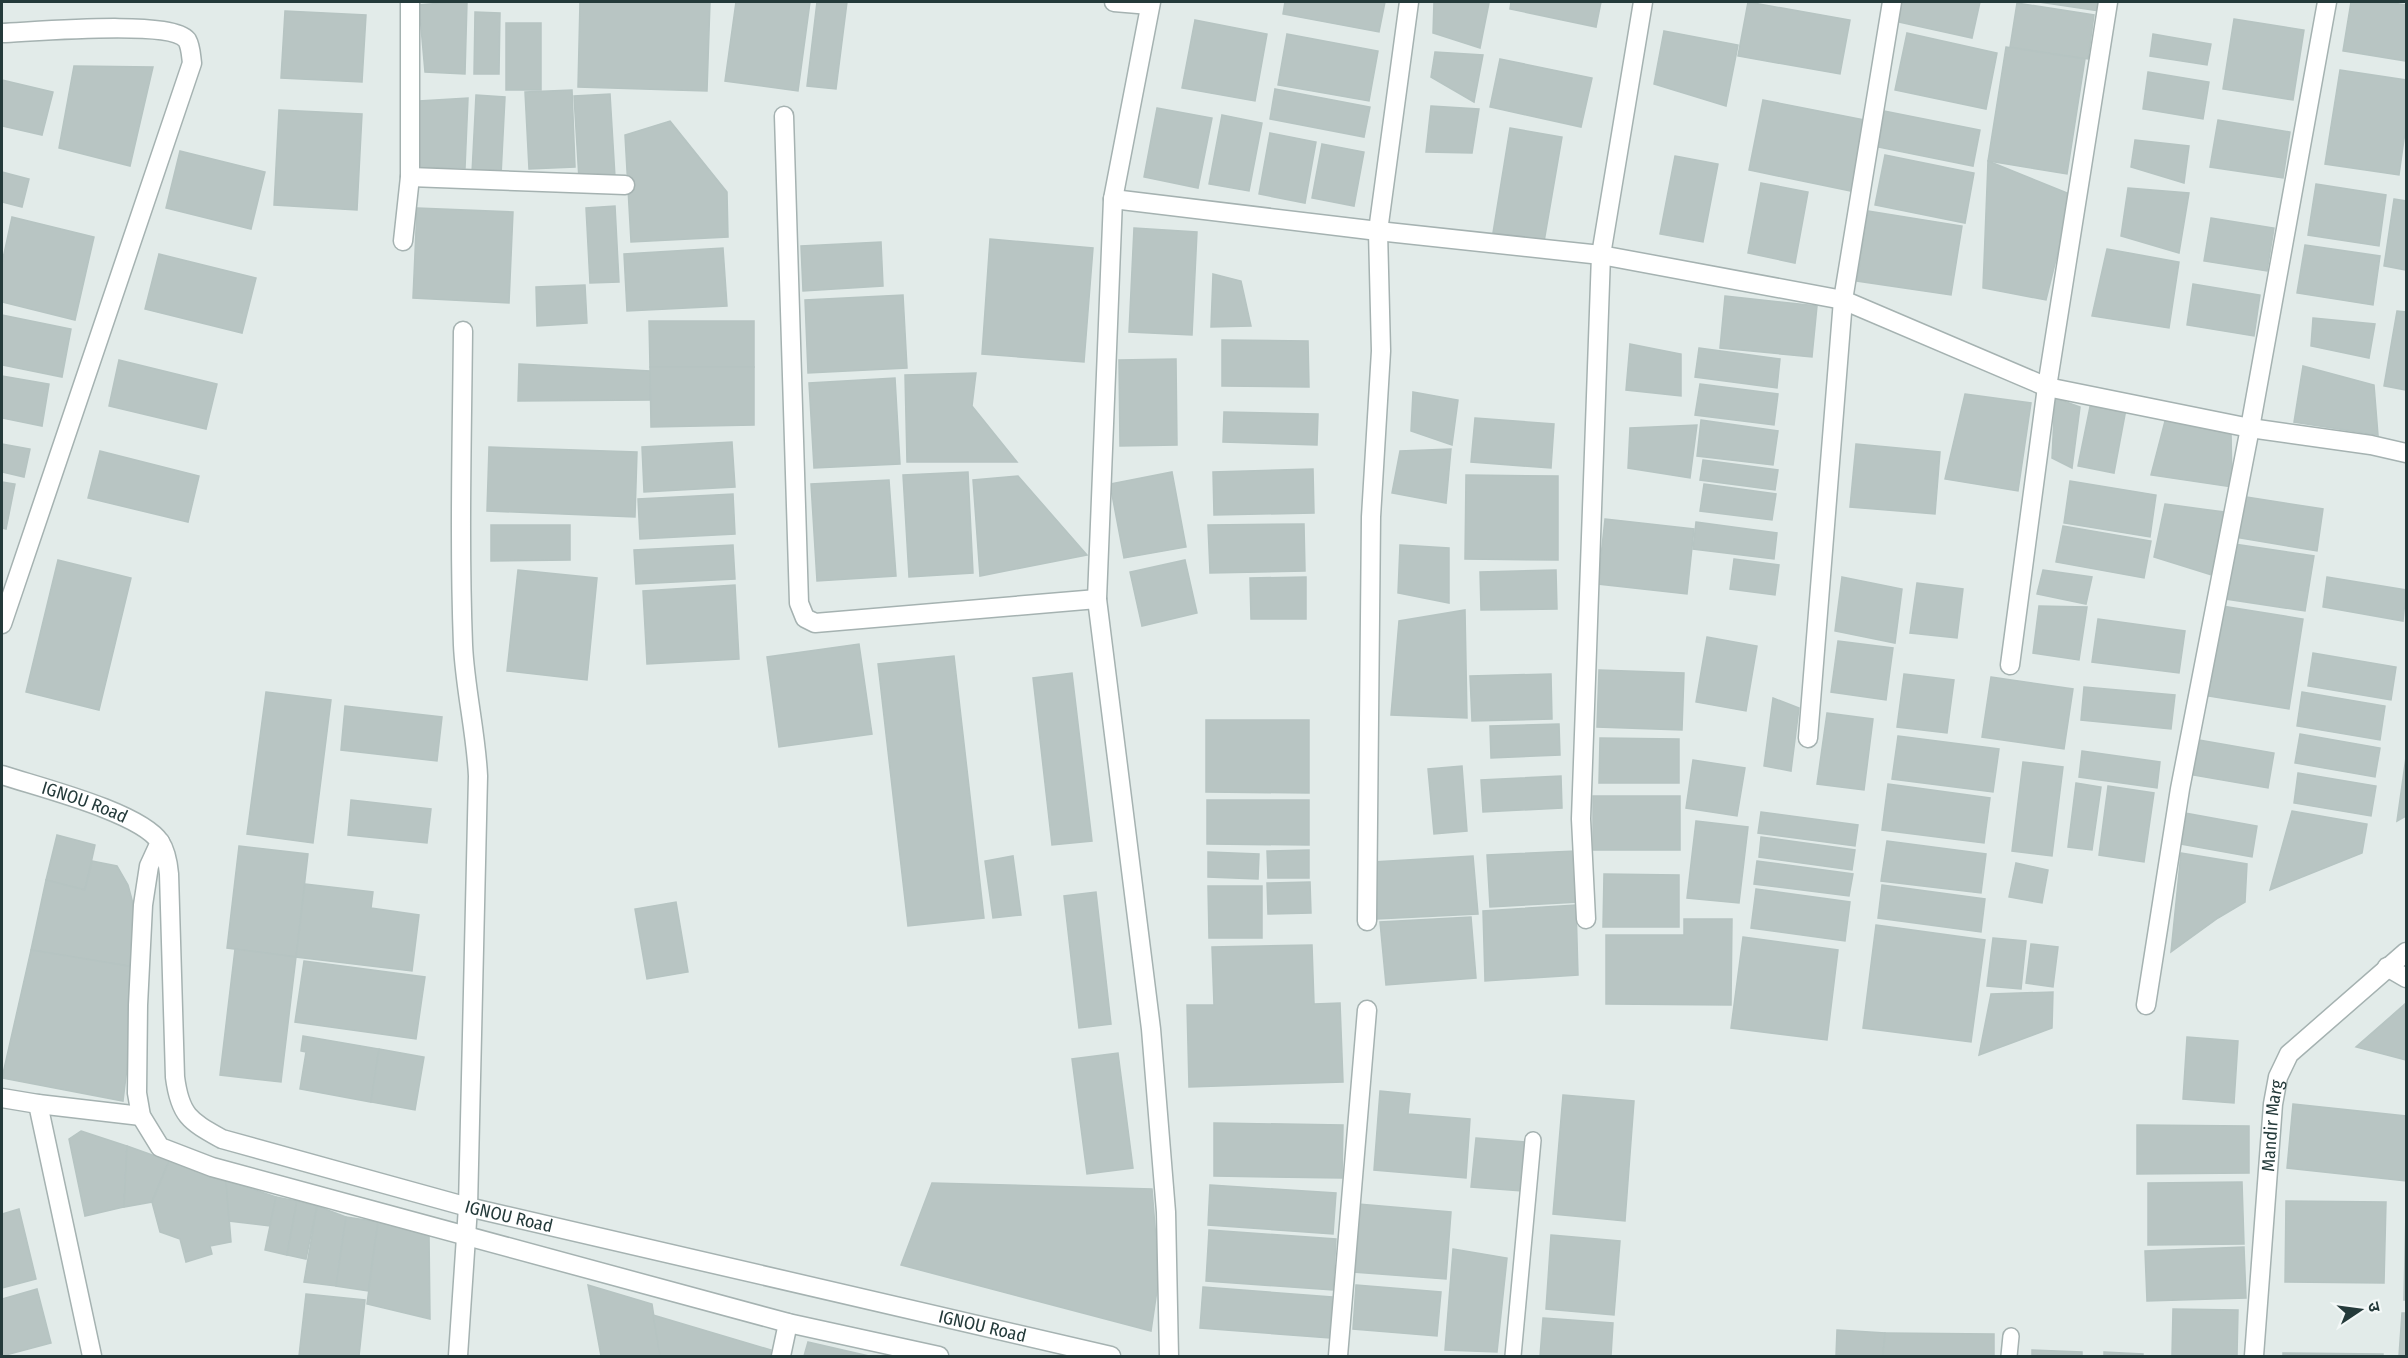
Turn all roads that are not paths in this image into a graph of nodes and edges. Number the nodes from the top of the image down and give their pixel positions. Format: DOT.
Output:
graph roads {
  1 [pos="410,2"];
  2 [pos="1114,2"];
  3 [pos="1409,2"];
  4 [pos="1642,2"];
  5 [pos="1892,2"];
  6 [pos="2108,2"];
  7 [pos="2327,2"];
  8 [pos="1151,3"];
  9 [pos="2,33"];
  10 [pos="784,116"];
  11 [pos="410,177"];
  12 [pos="625,185"];
  13 [pos="1113,199"];
  14 [pos="1378,231"];
  15 [pos="403,241"];
  16 [pos="1601,255"];
  17 [pos="1843,300"];
  18 [pos="463,331"];
  19 [pos="2047,387"];
  20 [pos="2250,428"];
  21 [pos="2406,453"];
  22 [pos="1097,599"];
  23 [pos="2,624"];
  24 [pos="2010,665"];
  25 [pos="1808,738"];
  26 [pos="2,775"];
  27 [pos="160,842"];
  28 [pos="1586,918"];
  29 [pos="1367,921"];
  30 [pos="2406,952"];
  31 [pos="2387,967"];
  32 [pos="2406,978"];
  33 [pos="2146,1005"];
  34 [pos="1367,1010"];
  35 [pos="2,1098"];
  36 [pos="38,1104"];
  37 [pos="141,1116"];
  38 [pos="1533,1140"];
  39 [pos="468,1207"];
  40 [pos="466,1236"];
  41 [pos="788,1323"];
  42 [pos="2011,1336"];
  43 [pos="92,1356"];
  44 [pos="458,1356"];
  45 [pos="781,1356"];
  46 [pos="939,1356"];
  47 [pos="1111,1356"];
  48 [pos="1169,1356"];
  49 [pos="1338,1356"];
  50 [pos="1513,1356"];
  51 [pos="2009,1356"];
  52 [pos="2254,1356"];
  1 -- 11 [label="street"];
  2 -- 8 [label="street"];
  3 -- 14 [label="street"];
  4 -- 16 [label="street"];
  5 -- 17 [label="street"];
  6 -- 19 [label="street"];
  7 -- 20 [label="street"];
  8 -- 13 [label="street"];
  9 -- 23 [label="street"];
  10 -- 22 [label="street"];
  11 -- 12 [label="street"];
  11 -- 15 [label="street"];
  13 -- 14 [label="street"];
  13 -- 22 [label="street"];
  14 -- 16 [label="street"];
  14 -- 29 [label="street"];
  16 -- 17 [label="street"];
  16 -- 28 [label="street"];
  17 -- 19 [label="street"];
  17 -- 25 [label="street"];
  18 -- 39 [label="street"];
  19 -- 20 [label="street"];
  19 -- 24 [label="street"];
  20 -- 21 [label="street"];
  20 -- 33 [label="street"];
  22 -- 48 [label="street"];
  26 -- 27 [label="street, IGNOU Road"];
  27 -- 37 [label="street, IGNOU Road"];
  27 -- 39 [label="street, IGNOU Road"];
  30 -- 31 [label="street, Mandir Marg"];
  31 -- 32 [label="street"];
  31 -- 52 [label="street, Mandir Marg"];
  34 -- 49 [label="street"];
  35 -- 36 [label="street"];
  36 -- 37 [label="street"];
  36 -- 43 [label="street"];
  37 -- 40 [label="street, IGNOU Road"];
  38 -- 50 [label="lane"];
  39 -- 40 [label="street"];
  39 -- 47 [label="street, IGNOU Road"];
  40 -- 41 [label="street, IGNOU Road"];
  40 -- 44 [label="street"];
  41 -- 45 [label="street"];
  41 -- 46 [label="street, IGNOU Road"];
  42 -- 51 [label="lane"];
}
